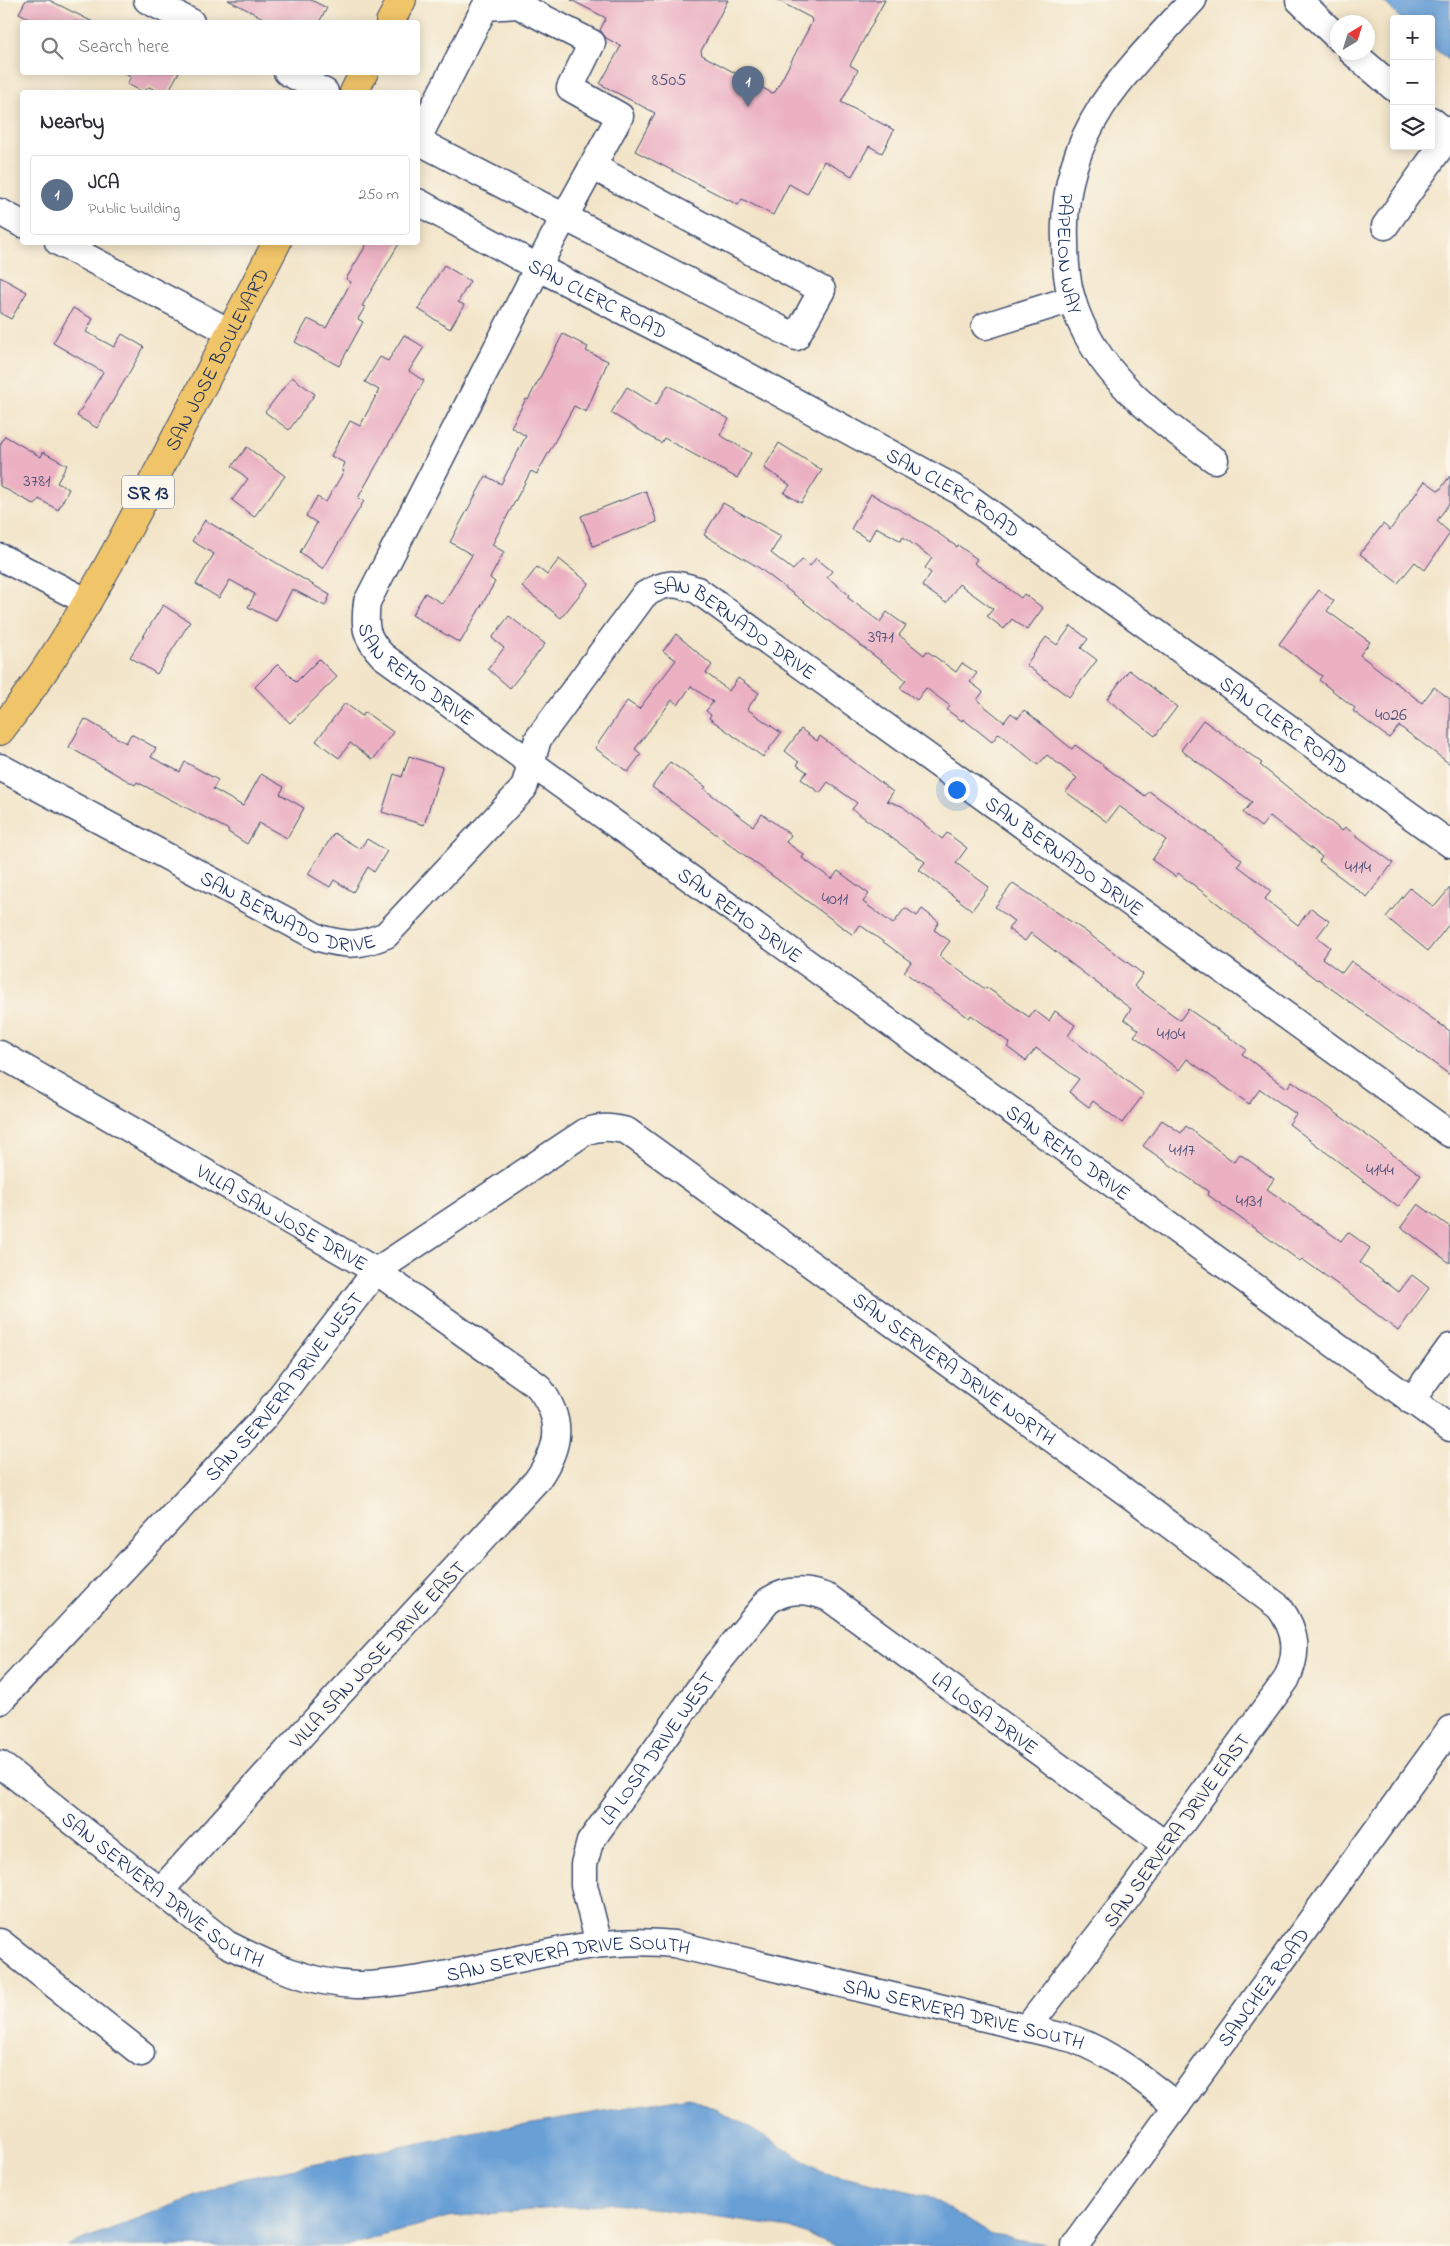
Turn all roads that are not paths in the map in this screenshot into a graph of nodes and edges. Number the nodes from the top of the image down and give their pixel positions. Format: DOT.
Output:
graph roads {
  1 [pos="147,0"];
  2 [pos="402,0"];
  3 [pos="1193,0"];
  4 [pos="1299,0"];
  5 [pos="187,20"];
  6 [pos="391,20"];
  7 [pos="1330,30"];
  8 [pos="1361,60"];
  9 [pos="293,75"];
  10 [pos="362,75"];
  11 [pos="1390,85"];
  12 [pos="321,90"];
  13 [pos="355,90"];
  14 [pos="1444,130"];
  15 [pos="420,135"];
  16 [pos="420,140"];
  17 [pos="592,166"];
  18 [pos="420,203"];
  19 [pos="0,212"];
  20 [pos="566,216"];
  21 [pos="20,223"];
  22 [pos="1385,226"];
  23 [pos="64,245"];
  24 [pos="275,245"];
  25 [pos="539,268"];
  26 [pos="1072,299"];
  27 [pos="985,326"];
  28 [pos="230,332"];
  29 [pos="1215,460"];
  30 [pos="0,557"];
  31 [pos="88,602"];
  32 [pos="0,731"];
  33 [pos="532,763"];
  34 [pos="0,767"];
  35 [pos="1450,844"];
  36 [pos="0,1054"];
  37 [pos="610,1127"];
  38 [pos="1450,1134"];
  39 [pos="376,1270"];
  40 [pos="1450,1347"];
  41 [pos="1411,1400"];
  42 [pos="550,1402"];
  43 [pos="1450,1428"];
  44 [pos="801,1590"];
  45 [pos="1290,1621"];
  46 [pos="0,1701"];
  47 [pos="1450,1729"];
  48 [pos="0,1764"];
  49 [pos="1166,1845"];
  50 [pos="160,1892"];
  51 [pos="0,1942"];
  52 [pos="599,1944"];
  53 [pos="1027,2028"];
  54 [pos="141,2053"];
  55 [pos="1177,2106"];
  56 [pos="1075,2246"];
  1 -- 5 [label="street"];
  2 -- 6 [label="main road"];
  3 -- 26 [label="street, PAPELON WAY"];
  4 -- 7 [label="street"];
  8 -- 11 [label="street"];
  9 -- 12 [label="street"];
  10 -- 13 [label="main road"];
  14 -- 22 [label="street"];
  15 -- 17 [label="street, SAN REMO DRIVE"];
  16 -- 20 [label="street"];
  17 -- 20 [label="street, SAN REMO DRIVE"];
  17 -- 20 [label="street"];
  18 -- 25 [label="street, SAN CLERC ROAD"];
  19 -- 21 [label="street"];
  20 -- 25 [label="street, SAN REMO DRIVE"];
  23 -- 28 [label="street"];
  24 -- 28 [label="main road, SAN JOSE BOULEVARD / SR 13"];
  25 -- 33 [label="street, SAN REMO DRIVE"];
  25 -- 35 [label="street, SAN CLERC ROAD"];
  26 -- 27 [label="street"];
  26 -- 29 [label="street, PAPELON WAY"];
  28 -- 31 [label="main road, SAN JOSE BOULEVARD / SR 13"];
  30 -- 31 [label="street"];
  31 -- 32 [label="main road, SAN JOSE BOULEVARD / SR 13"];
  33 -- 34 [label="street, SAN BERNADO DRIVE"];
  33 -- 38 [label="street, SAN BERNADO DRIVE"];
  33 -- 41 [label="street, SAN REMO DRIVE"];
  36 -- 39 [label="street, VILLA SAN JOSE DRIVE"];
  37 -- 39 [label="street, SAN SERVERA DRIVE WEST"];
  37 -- 45 [label="street, SAN SERVERA DRIVE NORTH"];
  39 -- 42 [label="street, VILLA SAN JOSE DRIVE"];
  39 -- 46 [label="street, SAN SERVERA DRIVE WEST"];
  40 -- 41 [label="street"];
  41 -- 43 [label="street, SAN REMO DRIVE"];
  42 -- 50 [label="street, VILLA SAN JOSE DRIVE EAST"];
  44 -- 49 [label="street, LA LOSA DRIVE"];
  44 -- 52 [label="street, LA LOSA DRIVE WEST"];
  45 -- 49 [label="street, SAN SERVERA DRIVE EAST"];
  47 -- 55 [label="street, SANCHEZ ROAD"];
  48 -- 50 [label="street, SAN SERVERA DRIVE SOUTH"];
  49 -- 53 [label="street, SAN SERVERA DRIVE EAST"];
  50 -- 52 [label="street, SAN SERVERA DRIVE SOUTH"];
  51 -- 54 [label="street"];
  52 -- 53 [label="street, SAN SERVERA DRIVE SOUTH"];
  53 -- 55 [label="street, SAN SERVERA DRIVE SOUTH"];
  55 -- 56 [label="street, SANCHEZ ROAD"];
}
